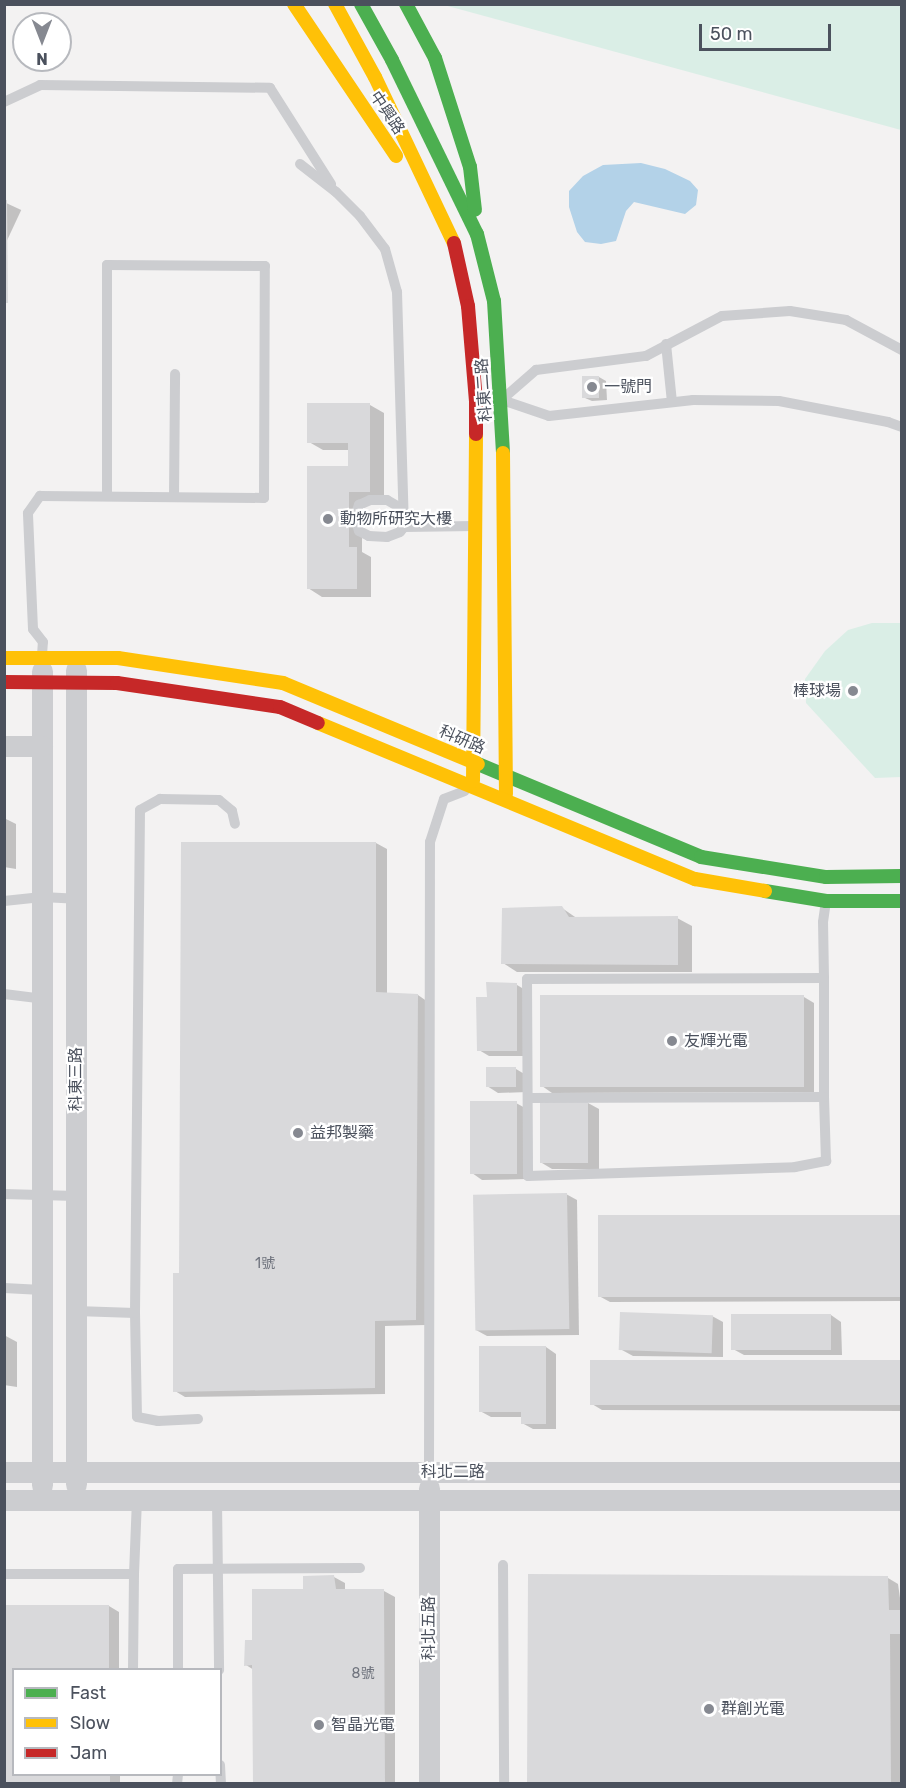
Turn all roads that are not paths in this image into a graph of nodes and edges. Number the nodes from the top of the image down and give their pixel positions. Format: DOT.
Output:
graph roads {
  1 [pos="294,4"];
  2 [pos="335,4"];
  3 [pos="361,4"];
  4 [pos="406,4"];
  5 [pos="4,102"];
  6 [pos="300,164"];
  7 [pos="336,192"];
  8 [pos="477,234"];
  9 [pos="453,239"];
  10 [pos="666,344"];
  11 [pos="902,350"];
  12 [pos="175,374"];
  13 [pos="501,400"];
  14 [pos="476,401"];
  15 [pos="672,402"];
  16 [pos="902,427"];
  17 [pos="107,496"];
  18 [pos="174,497"];
  19 [pos="475,526"];
  20 [pos="505,526"];
  21 [pos="404,527"];
  22 [pos="4,658"];
  23 [pos="42,658"];
  24 [pos="76,658"];
  25 [pos="4,682"];
  26 [pos="42,682"];
  27 [pos="76,683"];
  28 [pos="4,746"];
  29 [pos="42,746"];
  30 [pos="473,762"];
  31 [pos="506,776"];
  32 [pos="472,789"];
  33 [pos="506,802"];
  34 [pos="235,824"];
  35 [pos="902,876"];
  36 [pos="42,897"];
  37 [pos="76,899"];
  38 [pos="4,901"];
  39 [pos="826,901"];
  40 [pos="902,901"];
  41 [pos="824,978"];
  42 [pos="4,994"];
  43 [pos="42,999"];
  44 [pos="824,1097"];
  45 [pos="528,1098"];
  46 [pos="4,1194"];
  47 [pos="42,1195"];
  48 [pos="76,1196"];
  49 [pos="4,1288"];
  50 [pos="42,1290"];
  51 [pos="76,1311"];
  52 [pos="135,1313"];
  53 [pos="198,1419"];
  54 [pos="4,1472"];
  55 [pos="42,1472"];
  56 [pos="76,1472"];
  57 [pos="429,1472"];
  58 [pos="902,1472"];
  59 [pos="4,1500"];
  60 [pos="42,1500"];
  61 [pos="76,1500"];
  62 [pos="137,1500"];
  63 [pos="217,1500"];
  64 [pos="429,1500"];
  65 [pos="902,1500"];
  66 [pos="502,1565"];
  67 [pos="218,1568"];
  68 [pos="360,1568"];
  69 [pos="134,1574"];
  70 [pos="4,1575"];
  71 [pos="133,1668"];
  72 [pos="178,1668"];
  73 [pos="219,1668"];
  74 [pos="429,1784"];
  75 [pos="504,1784"];
  1 -- 9 [label="street, 中興路"];
  2 -- 9 [label="street, 科東二路"];
  3 -- 8 [label="street, 科東二路"];
  4 -- 8 [label="street"];
  5 -- 7 [label="lane"];
  6 -- 7 [label="lane"];
  7 -- 21 [label="lane"];
  8 -- 13 [label="street, 科東二路"];
  9 -- 14 [label="street, 科東二路"];
  10 -- 11 [label="lane"];
  10 -- 13 [label="lane"];
  10 -- 15 [label="lane"];
  12 -- 18 [label="lane"];
  13 -- 14 [label="street"];
  13 -- 15 [label="lane"];
  13 -- 20 [label="street, 科東二路"];
  14 -- 19 [label="street, 科東二路"];
  15 -- 16 [label="lane"];
  17 -- 18 [label="lane"];
  17 -- 18 [label="lane"];
  17 -- 23 [label="lane"];
  19 -- 20 [label="street"];
  19 -- 21 [label="lane"];
  19 -- 30 [label="street, 科東二路"];
  20 -- 31 [label="street, 科東二路"];
  21 -- 21 [label="lane"];
  22 -- 23 [label="street, 科研路"];
  23 -- 24 [label="street, 科研路"];
  23 -- 26 [label="street, 科東三路"];
  24 -- 27 [label="street, 科東三路"];
  24 -- 30 [label="street, 科研路"];
  25 -- 26 [label="street"];
  26 -- 27 [label="street"];
  26 -- 29 [label="street, 科東三路"];
  27 -- 32 [label="street"];
  27 -- 37 [label="street, 科東三路"];
  28 -- 29 [label="street"];
  29 -- 36 [label="street, 科東三路"];
  30 -- 31 [label="street, 科研路"];
  30 -- 32 [label="street, 科東二路"];
  31 -- 33 [label="street, 科東二路"];
  31 -- 35 [label="street, 科研路"];
  32 -- 33 [label="street"];
  32 -- 57 [label="lane"];
  33 -- 39 [label="street"];
  34 -- 52 [label="lane"];
  36 -- 37 [label="lane"];
  36 -- 38 [label="lane"];
  36 -- 43 [label="street, 科東三路"];
  37 -- 48 [label="street, 科東三路"];
  39 -- 40 [label="street"];
  39 -- 41 [label="lane"];
  41 -- 44 [label="lane"];
  41 -- 45 [label="lane"];
  42 -- 43 [label="lane"];
  43 -- 47 [label="street, 科東三路"];
  44 -- 45 [label="lane"];
  44 -- 45 [label="lane"];
  46 -- 47 [label="lane"];
  47 -- 48 [label="lane"];
  47 -- 50 [label="street, 科東三路"];
  48 -- 51 [label="street, 科東三路"];
  49 -- 50 [label="lane"];
  50 -- 55 [label="street, 科東三路"];
  51 -- 52 [label="lane"];
  51 -- 56 [label="street, 科東三路"];
  52 -- 53 [label="lane"];
  54 -- 55 [label="street, 科北二路"];
  55 -- 56 [label="street, 科北二路"];
  55 -- 60 [label="street, 科東三路"];
  56 -- 57 [label="street, 科北二路"];
  56 -- 61 [label="street, 科東三路"];
  57 -- 58 [label="street, 科北二路"];
  57 -- 64 [label="street, 科北五路"];
  59 -- 60 [label="street, 科北二路"];
  60 -- 61 [label="street, 科北二路"];
  61 -- 62 [label="street, 科北二路"];
  62 -- 63 [label="street, 科北二路"];
  62 -- 69 [label="lane"];
  63 -- 64 [label="street, 科北二路"];
  63 -- 67 [label="lane"];
  64 -- 65 [label="street, 科北二路"];
  64 -- 74 [label="street, 科北五路"];
  66 -- 75 [label="lane"];
  67 -- 68 [label="lane"];
  67 -- 72 [label="lane"];
  67 -- 73 [label="lane"];
  69 -- 70 [label="lane"];
  69 -- 71 [label="lane"];
}
